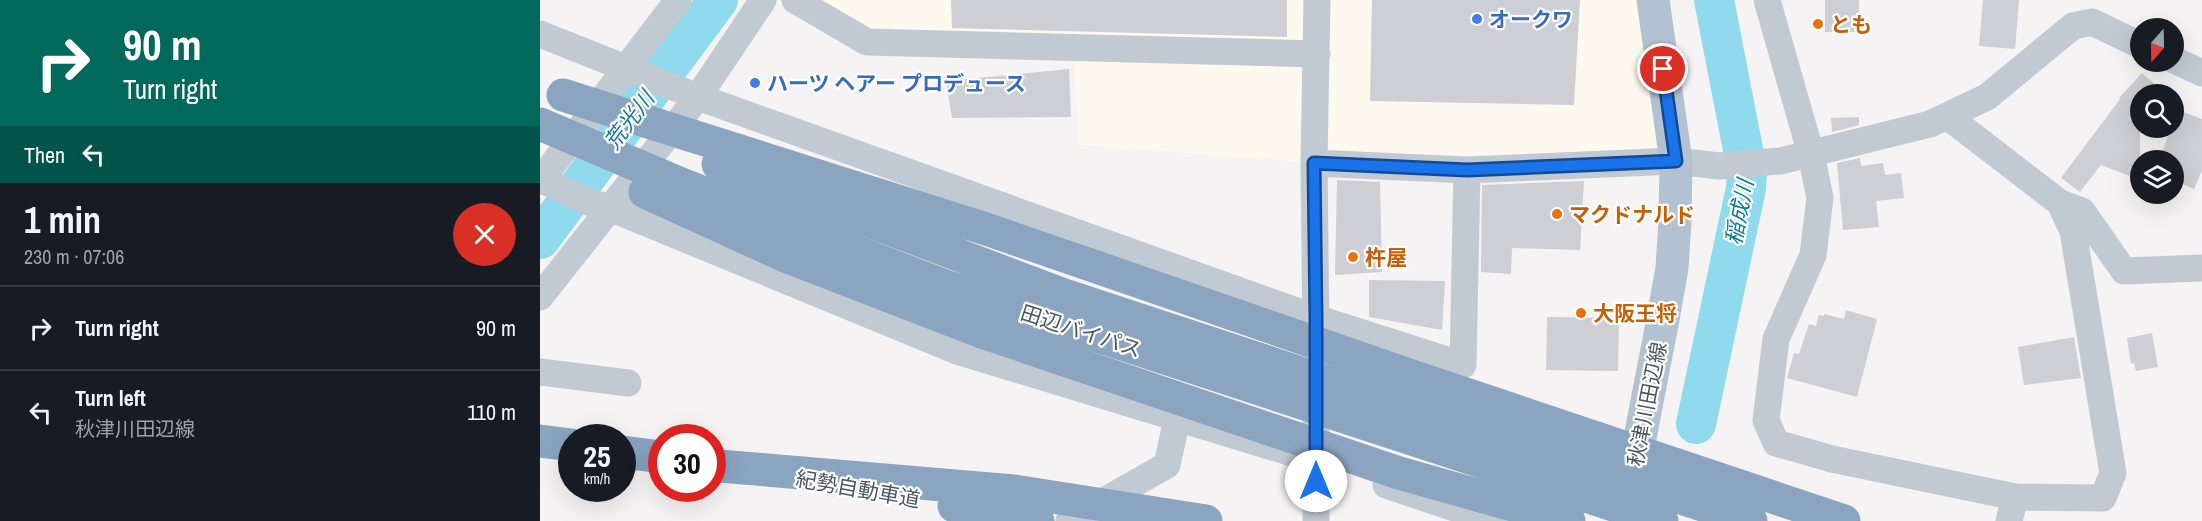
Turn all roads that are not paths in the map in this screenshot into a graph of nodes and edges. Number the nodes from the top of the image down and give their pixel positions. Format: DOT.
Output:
graph roads {
  1 [pos="678,0"];
  2 [pos="763,0"];
  3 [pos="795,0"];
  4 [pos="1317,0"];
  5 [pos="1653,0"];
  6 [pos="1767,0"];
  7 [pos="540,34"];
  8 [pos="2130,40"];
  9 [pos="1317,54"];
  10 [pos="2184,65"];
  11 [pos="627,69"];
  12 [pos="2202,73"];
  13 [pos="551,90"];
  14 [pos="698,97"];
  15 [pos="1947,116"];
  16 [pos="540,124"];
  17 [pos="540,142"];
  18 [pos="1811,154"];
  19 [pos="1676,161"];
  20 [pos="1314,163"];
  21 [pos="1467,170"];
  22 [pos="540,180"];
  23 [pos="2060,203"];
  24 [pos="599,205"];
  25 [pos="799,213"];
  26 [pos="2202,268"];
  27 [pos="540,297"];
  28 [pos="1316,318"];
  29 [pos="1217,360"];
  30 [pos="540,372"];
  31 [pos="628,383"];
  32 [pos="1190,412"];
  33 [pos="540,441"];
  34 [pos="558,443"];
  35 [pos="1315,460"];
  36 [pos="1631,465"];
  37 [pos="726,466"];
  38 [pos="1021,509"];
  39 [pos="2012,509"];
  40 [pos="1628,516"];
  41 [pos="1559,520"];
  42 [pos="1069,521"];
  43 [pos="1206,521"];
  44 [pos="1316,521"];
  45 [pos="1493,521"];
  46 [pos="1662,521"];
  47 [pos="1751,521"];
  48 [pos="1844,521"];
  1 -- 11 [label="street"];
  2 -- 14 [label="street"];
  3 -- 9 [label="street"];
  4 -- 9 [label="street"];
  5 -- 19 [label="main road, 秋津川田辺線"];
  6 -- 18 [label="street"];
  7 -- 11 [label="street"];
  8 -- 15 [label="street"];
  9 -- 20 [label="street"];
  10 -- 12 [label="street"];
  11 -- 14 [label="street"];
  11 -- 22 [label="street"];
  13 -- 25 [label="highway, 田辺バイパス"];
  14 -- 24 [label="street"];
  14 -- 28 [label="street"];
  15 -- 18 [label="street"];
  15 -- 23 [label="street"];
  16 -- 25 [label="highway, 田辺バイパス"];
  17 -- 25 [label="highway"];
  18 -- 19 [label="street"];
  18 -- 39 [label="street"];
  19 -- 21 [label="street"];
  19 -- 36 [label="main road, 秋津川田辺線"];
  20 -- 21 [label="street"];
  20 -- 28 [label="street"];
  21 -- 28 [label="street"];
  22 -- 24 [label="street"];
  23 -- 26 [label="street"];
  23 -- 39 [label="street"];
  24 -- 27 [label="street"];
  24 -- 32 [label="street"];
  25 -- 29 [label="highway, 田辺バイパス"];
  25 -- 32 [label="highway"];
  25 -- 36 [label="highway"];
  28 -- 35 [label="street"];
  29 -- 36 [label="highway, 田辺バイパス"];
  29 -- 40 [label="highway, 田辺バイパス"];
  30 -- 31 [label="street"];
  32 -- 35 [label="street"];
  32 -- 41 [label="highway"];
  32 -- 42 [label="street"];
  33 -- 34 [label="highway"];
  35 -- 44 [label="street"];
  35 -- 45 [label="street"];
  36 -- 40 [label="main road, 秋津川田辺線"];
  36 -- 47 [label="highway"];
  36 -- 48 [label="highway"];
  37 -- 38 [label="highway"];
  38 -- 43 [label="highway"];
  40 -- 46 [label="highway, 田辺バイパス"];
}
